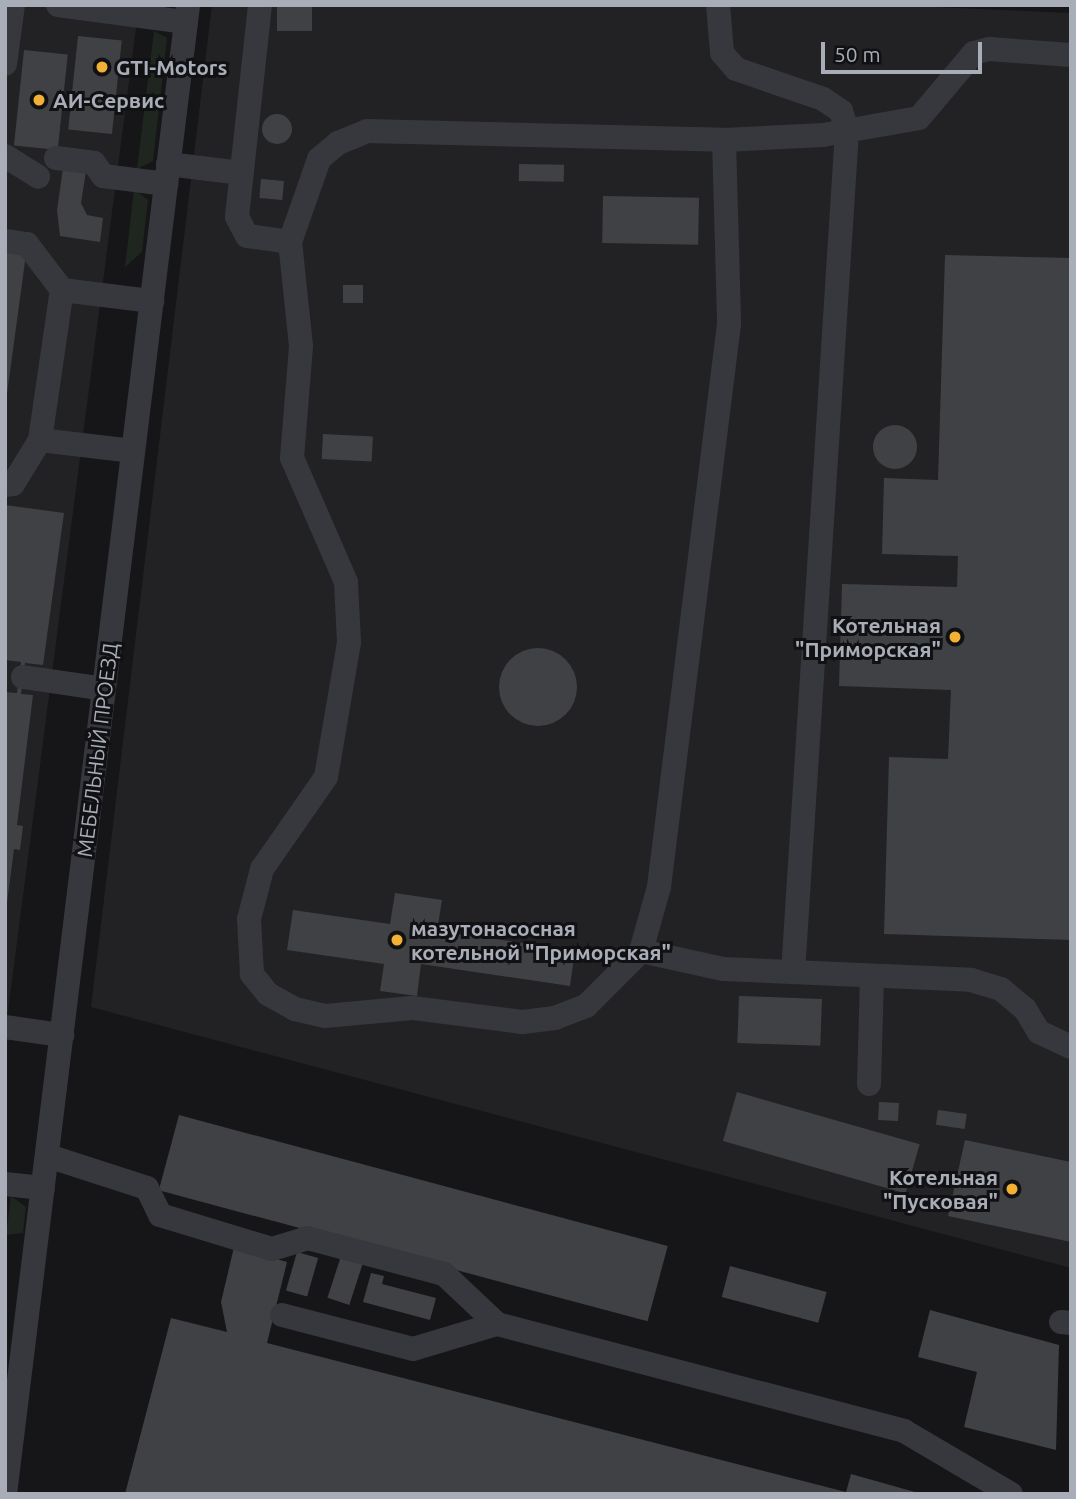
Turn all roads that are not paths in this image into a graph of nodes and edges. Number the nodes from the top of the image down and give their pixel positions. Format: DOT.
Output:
graph roads {
  1 [pos="13,5"];
  2 [pos="58,5"];
  3 [pos="260,5"];
  4 [pos="718,5"];
  5 [pos="187,13"];
  6 [pos="6,51"];
  7 [pos="1071,55"];
  8 [pos="847,131"];
  9 [pos="724,140"];
  10 [pos="5,156"];
  11 [pos="56,158"];
  12 [pos="241,173"];
  13 [pos="167,174"];
  14 [pos="38,177"];
  15 [pos="5,241"];
  16 [pos="290,242"];
  17 [pos="62,290"];
  18 [pos="152,301"];
  19 [pos="40,440"];
  20 [pos="133,451"];
  21 [pos="5,485"];
  22 [pos="16,676"];
  23 [pos="104,689"];
  24 [pos="641,951"];
  25 [pos="793,972"];
  26 [pos="872,976"];
  27 [pos="5,1027"];
  28 [pos="62,1035"];
  29 [pos="1071,1047"];
  30 [pos="869,1084"];
  31 [pos="48,1156"];
  32 [pos="5,1184"];
  33 [pos="43,1188"];
  34 [pos="282,1315"];
  35 [pos="497,1324"];
  36 [pos="5,1494"];
  37 [pos="1011,1494"];
  1 -- 6 [label="street"];
  2 -- 5 [label="street"];
  3 -- 12 [label="street"];
  4 -- 8 [label="street"];
  5 -- 13 [label="street, МЕБЕЛЬНЫЙ ПРОЕЗД"];
  7 -- 8 [label="street"];
  8 -- 9 [label="street"];
  8 -- 25 [label="street"];
  9 -- 16 [label="street"];
  9 -- 24 [label="street"];
  10 -- 14 [label="street"];
  11 -- 13 [label="street"];
  12 -- 13 [label="street"];
  12 -- 16 [label="street"];
  13 -- 18 [label="street, МЕБЕЛЬНЫЙ ПРОЕЗД"];
  15 -- 17 [label="street"];
  16 -- 24 [label="street"];
  17 -- 18 [label="street"];
  17 -- 19 [label="street"];
  18 -- 20 [label="street, МЕБЕЛЬНЫЙ ПРОЕЗД"];
  19 -- 20 [label="street"];
  19 -- 21 [label="street"];
  20 -- 23 [label="street, МЕБЕЛЬНЫЙ ПРОЕЗД"];
  22 -- 23 [label="street"];
  23 -- 28 [label="street, МЕБЕЛЬНЫЙ ПРОЕЗД"];
  24 -- 25 [label="street"];
  25 -- 26 [label="street"];
  26 -- 29 [label="street"];
  26 -- 30 [label="street"];
  27 -- 28 [label="street"];
  28 -- 31 [label="street, МЕБЕЛЬНЫЙ ПРОЕЗД"];
  31 -- 33 [label="street, МЕБЕЛЬНЫЙ ПРОЕЗД"];
  31 -- 35 [label="street"];
  32 -- 33 [label="street"];
  33 -- 36 [label="street, МЕБЕЛЬНЫЙ ПРОЕЗД"];
  34 -- 35 [label="street"];
  35 -- 37 [label="street"];
}
